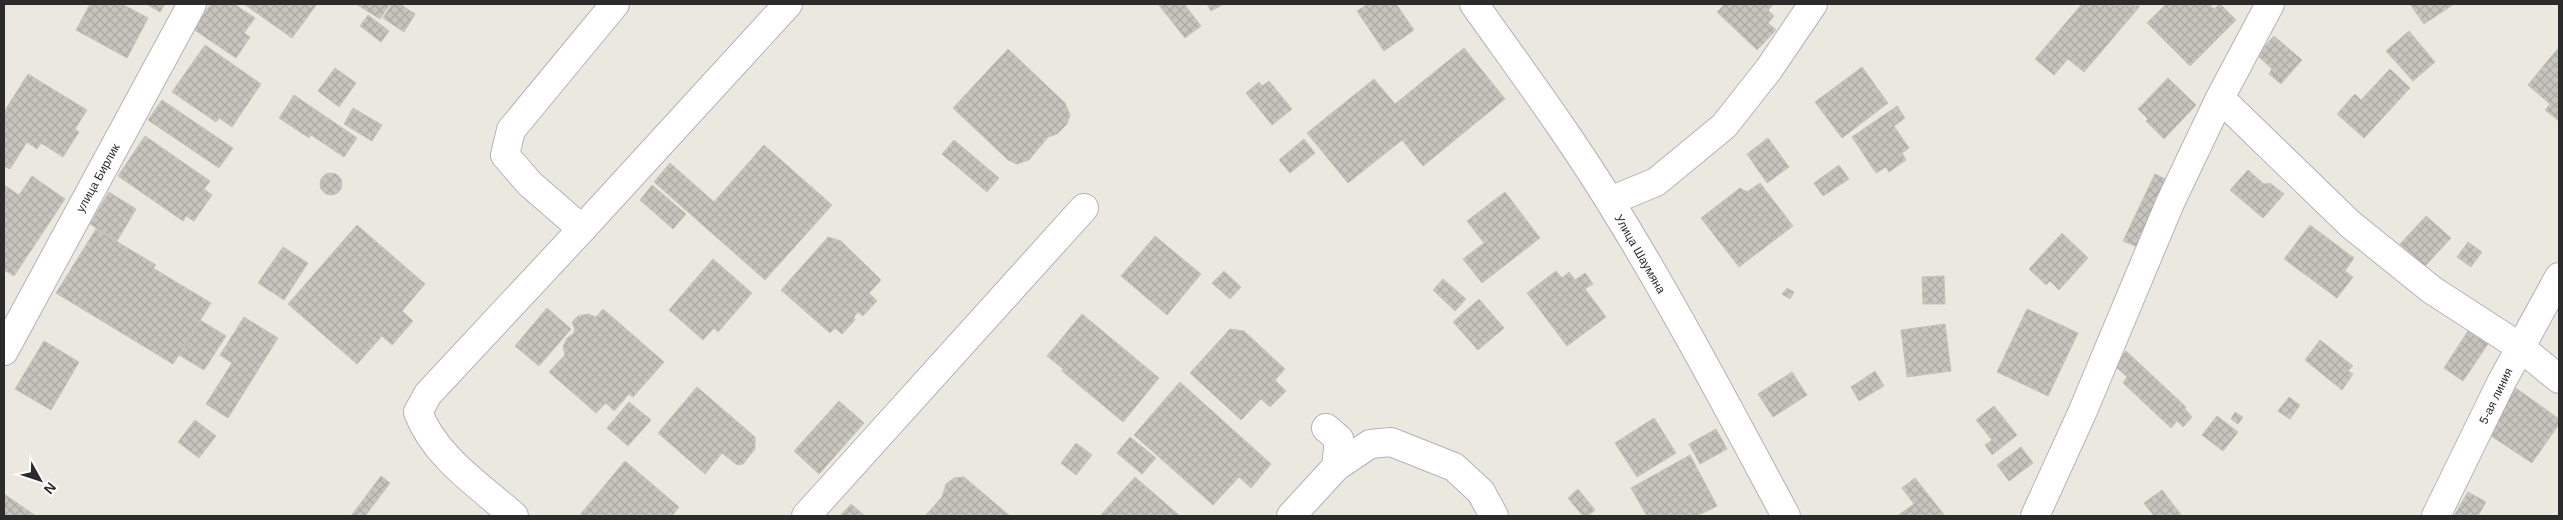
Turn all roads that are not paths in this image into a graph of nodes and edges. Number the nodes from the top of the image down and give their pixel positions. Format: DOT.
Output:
graph roads {
  1 [pos="192,4"];
  2 [pos="616,4"];
  3 [pos="788,4"];
  4 [pos="1474,4"];
  5 [pos="1812,4"];
  6 [pos="2270,4"];
  7 [pos="2220,98"];
  8 [pos="1610,201"];
  9 [pos="1084,208"];
  10 [pos="582,229"];
  11 [pos="2559,277"];
  12 [pos="2520,347"];
  13 [pos="4,351"];
  14 [pos="2559,379"];
  15 [pos="1326,428"];
  16 [pos="1336,467"];
  17 [pos="514,516"];
  18 [pos="806,516"];
  19 [pos="1291,516"];
  20 [pos="1494,516"];
  21 [pos="1786,516"];
  22 [pos="2035,516"];
  23 [pos="2436,516"];
  1 -- 13 [label="street, улица Бирлик"];
  2 -- 10 [label="street"];
  3 -- 10 [label="street"];
  4 -- 8 [label="street, Улица Шаумяна"];
  5 -- 8 [label="street"];
  6 -- 7 [label="street"];
  7 -- 12 [label="street"];
  7 -- 22 [label="street"];
  8 -- 21 [label="street, Улица Шаумяна"];
  9 -- 18 [label="street"];
  10 -- 17 [label="street"];
  11 -- 12 [label="street, 5-ая линия"];
  12 -- 14 [label="street"];
  12 -- 23 [label="street, 5-ая линия"];
  15 -- 16 [label="street"];
  16 -- 19 [label="street"];
  16 -- 20 [label="street"];
}
